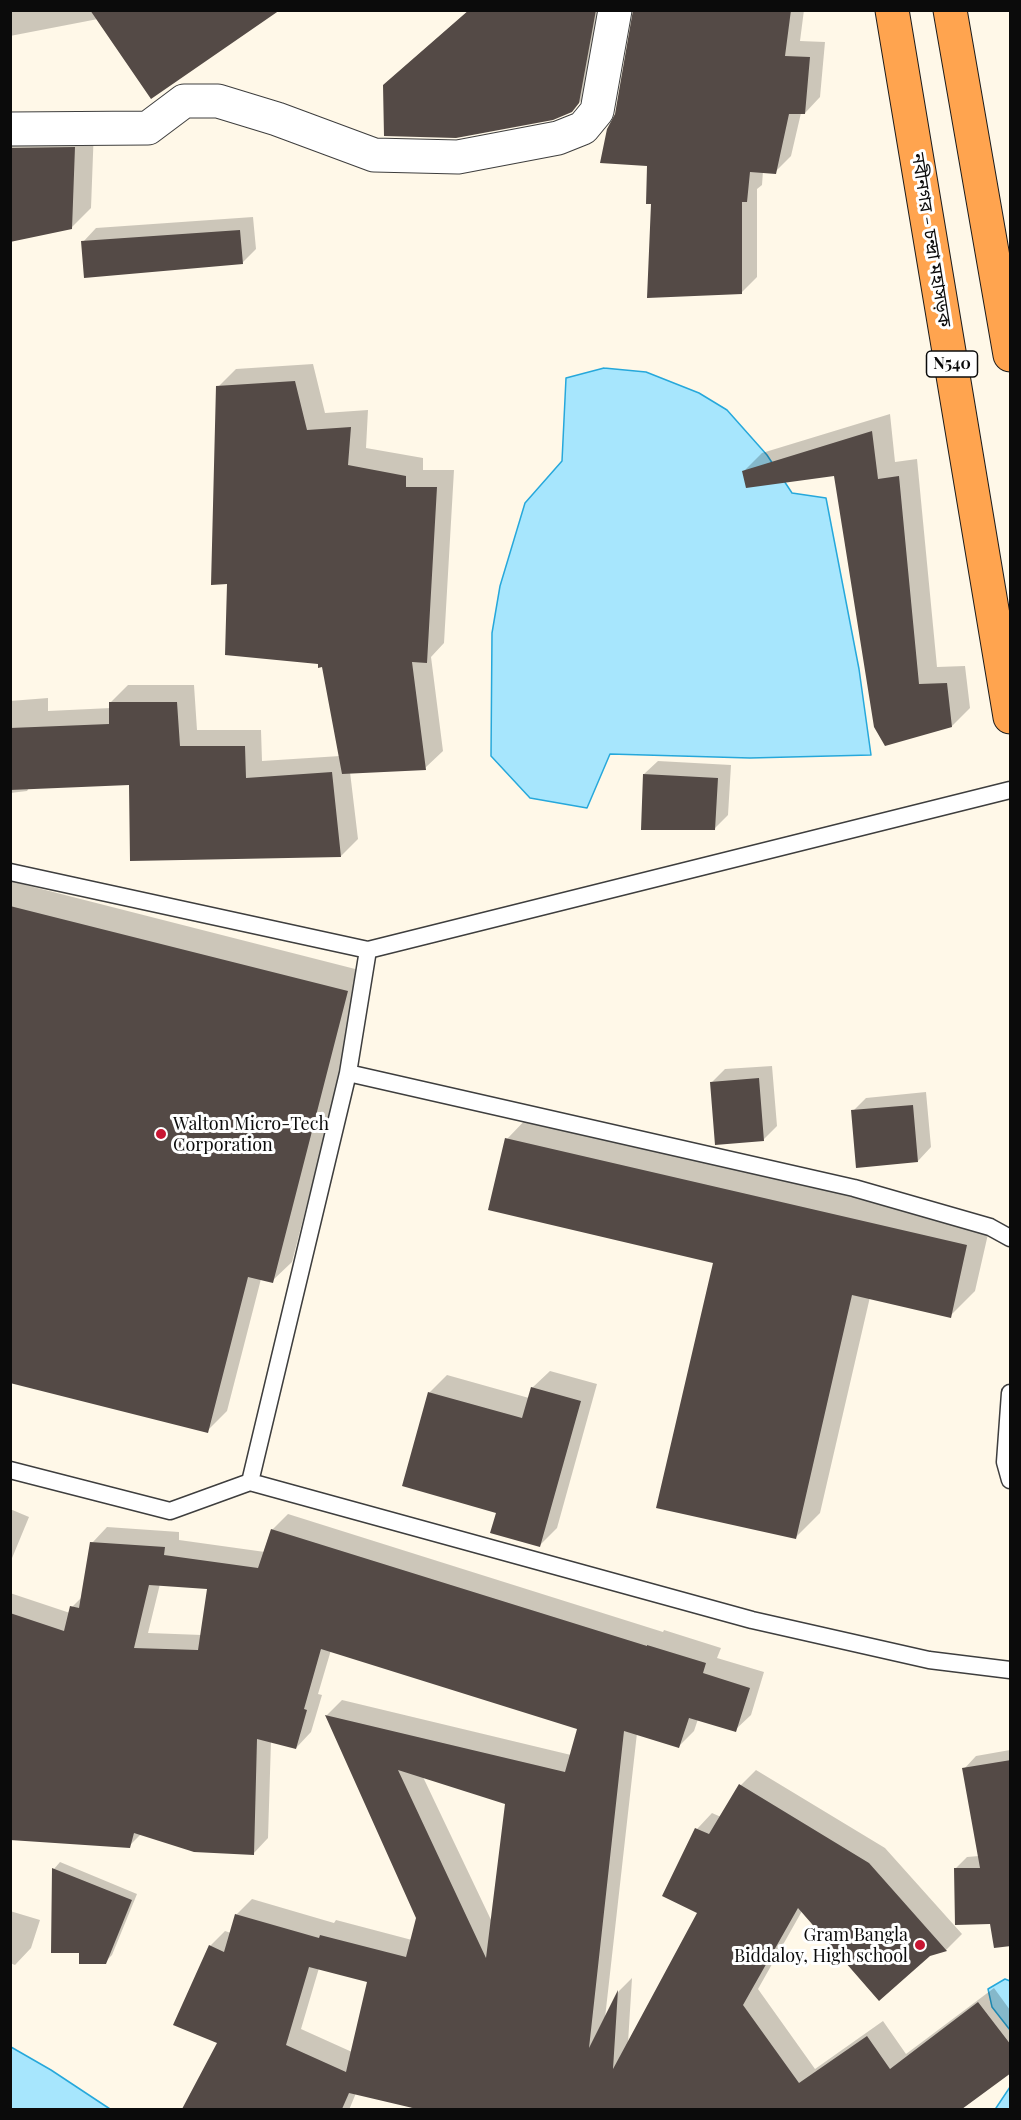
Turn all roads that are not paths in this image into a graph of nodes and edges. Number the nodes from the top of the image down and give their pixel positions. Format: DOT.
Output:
graph roads {
  1 [pos="615,10"];
  2 [pos="892,10"];
  3 [pos="950,10"];
  4 [pos="10,129"];
  5 [pos="1011,355"];
  6 [pos="1011,717"];
  7 [pos="1011,790"];
  8 [pos="10,872"];
  9 [pos="368,950"];
  10 [pos="348,1073"];
  11 [pos="1011,1238"];
  12 [pos="1011,1393"];
  13 [pos="10,1470"];
  14 [pos="1011,1480"];
  15 [pos="250,1482"];
  16 [pos="1011,1670"];
  1 -- 4 [label="street"];
  2 -- 6 [label="highway, নবীনগর - চন্দ্রা মহাসড়ক / N540"];
  3 -- 5 [label="highway"];
  7 -- 9 [label="lane"];
  8 -- 9 [label="lane"];
  9 -- 10 [label="lane"];
  10 -- 11 [label="lane"];
  10 -- 15 [label="lane"];
  12 -- 14 [label="lane"];
  13 -- 15 [label="lane"];
  15 -- 16 [label="lane"];
}
